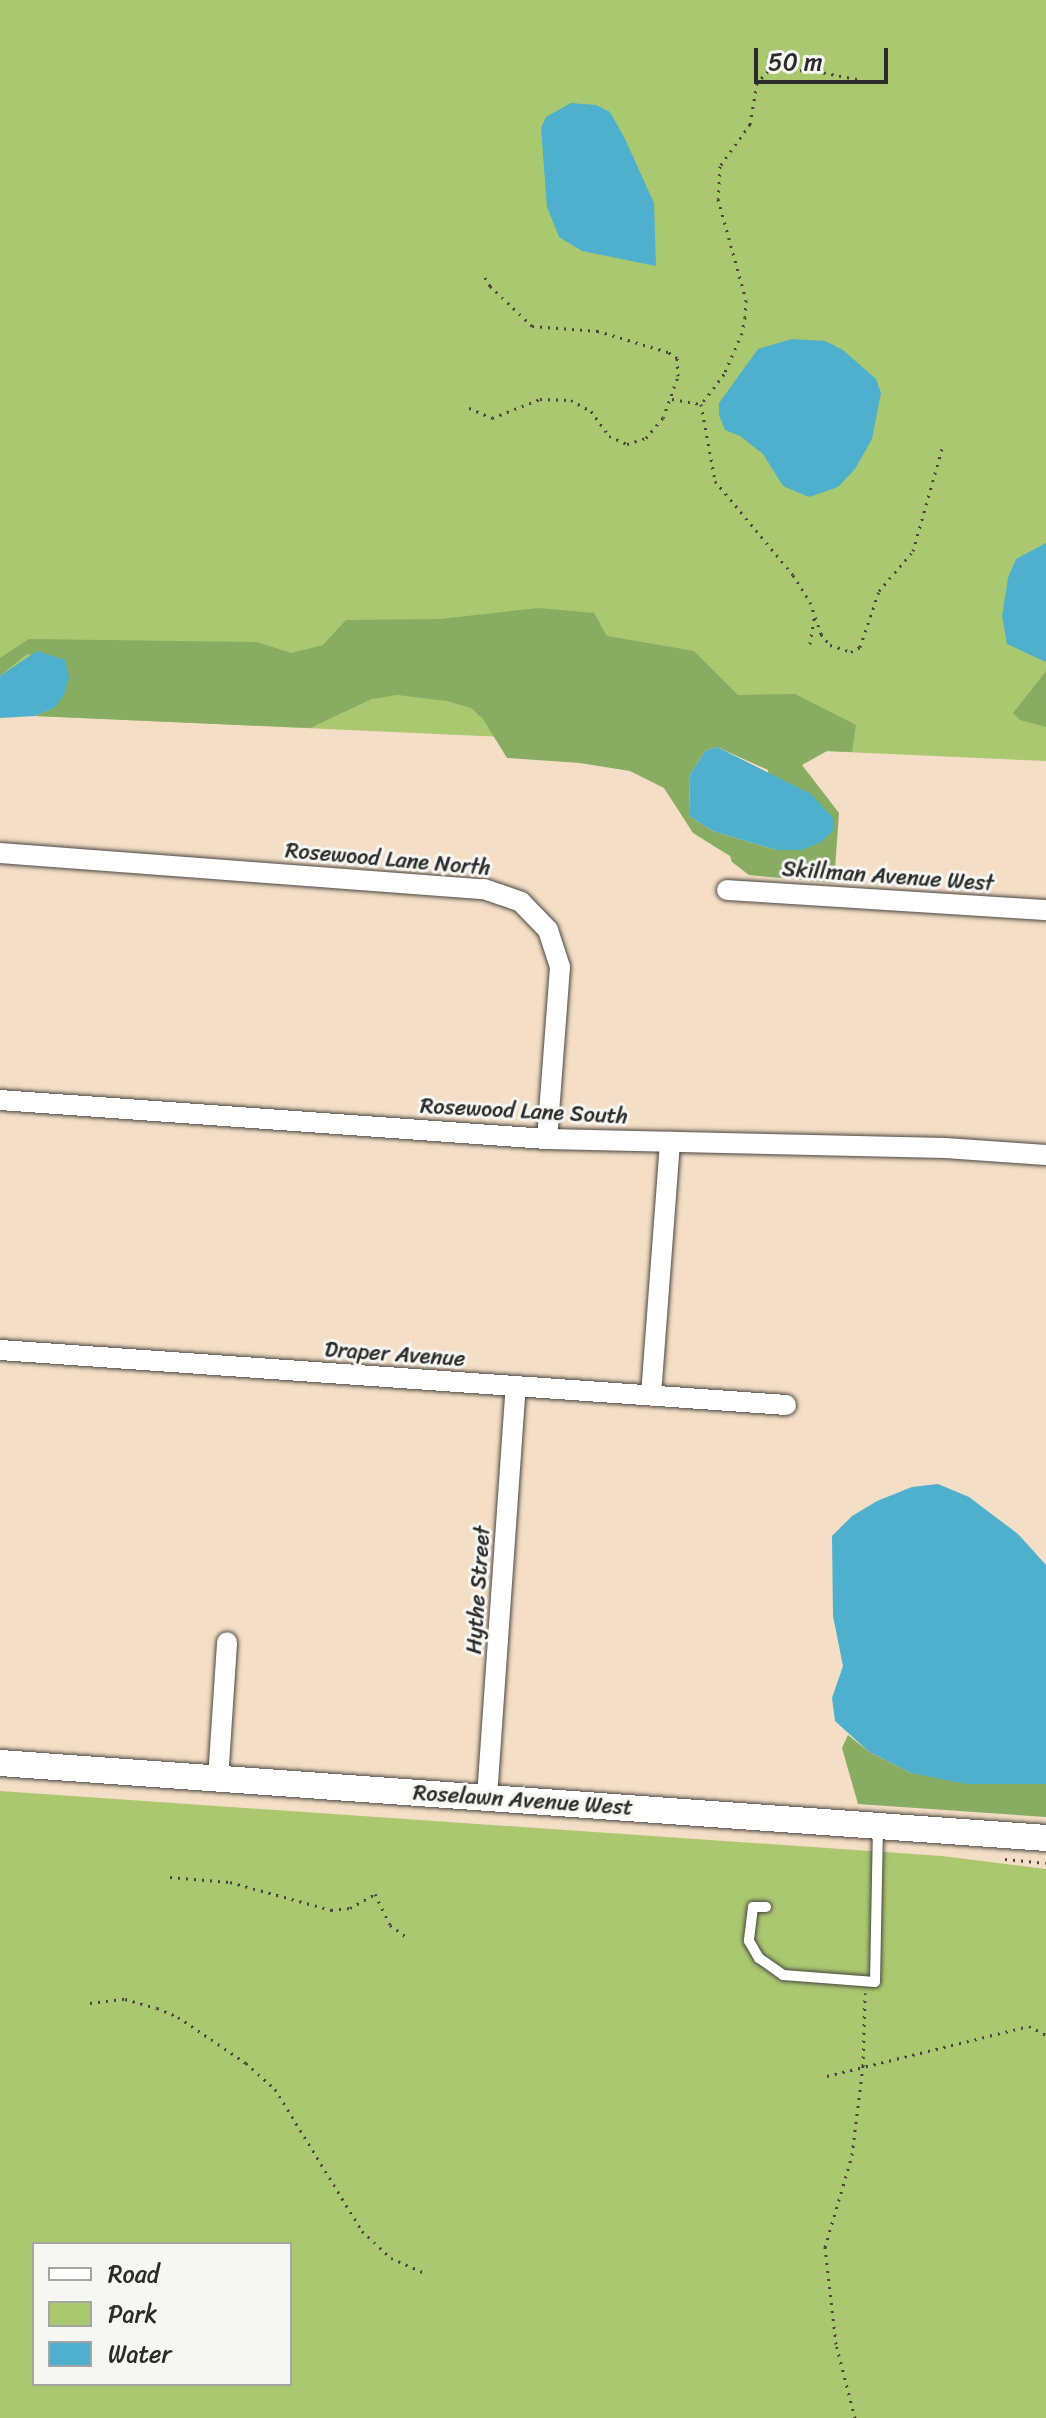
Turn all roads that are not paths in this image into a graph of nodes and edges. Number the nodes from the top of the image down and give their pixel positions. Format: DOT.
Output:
graph roads {
  1 [pos="0,853"];
  2 [pos="727,890"];
  3 [pos="1046,910"];
  4 [pos="0,1100"];
  5 [pos="547,1139"];
  6 [pos="670,1142"];
  7 [pos="1046,1155"];
  8 [pos="0,1350"];
  9 [pos="516,1386"];
  10 [pos="651,1395"];
  11 [pos="786,1405"];
  12 [pos="227,1642"];
  13 [pos="0,1763"];
  14 [pos="218,1779"];
  15 [pos="487,1797"];
  16 [pos="878,1825"];
  17 [pos="1046,1838"];
  18 [pos="766,1907"];
  1 -- 5 [label="street, Rosewood Lane North"];
  2 -- 3 [label="street, Skillman Avenue West"];
  4 -- 5 [label="street, Rosewood Lane South"];
  5 -- 6 [label="street, Rosewood Lane South"];
  6 -- 7 [label="street, Rosewood Lane South"];
  6 -- 10 [label="street"];
  8 -- 9 [label="street, Draper Avenue"];
  9 -- 10 [label="street, Draper Avenue"];
  9 -- 15 [label="street, Hythe Street"];
  10 -- 11 [label="street, Draper Avenue"];
  12 -- 14 [label="street"];
  13 -- 14 [label="street, Roselawn Avenue West"];
  14 -- 15 [label="street, Roselawn Avenue West"];
  15 -- 16 [label="street, Roselawn Avenue West"];
  16 -- 17 [label="street, Roselawn Avenue West"];
  16 -- 18 [label="lane"];
}
